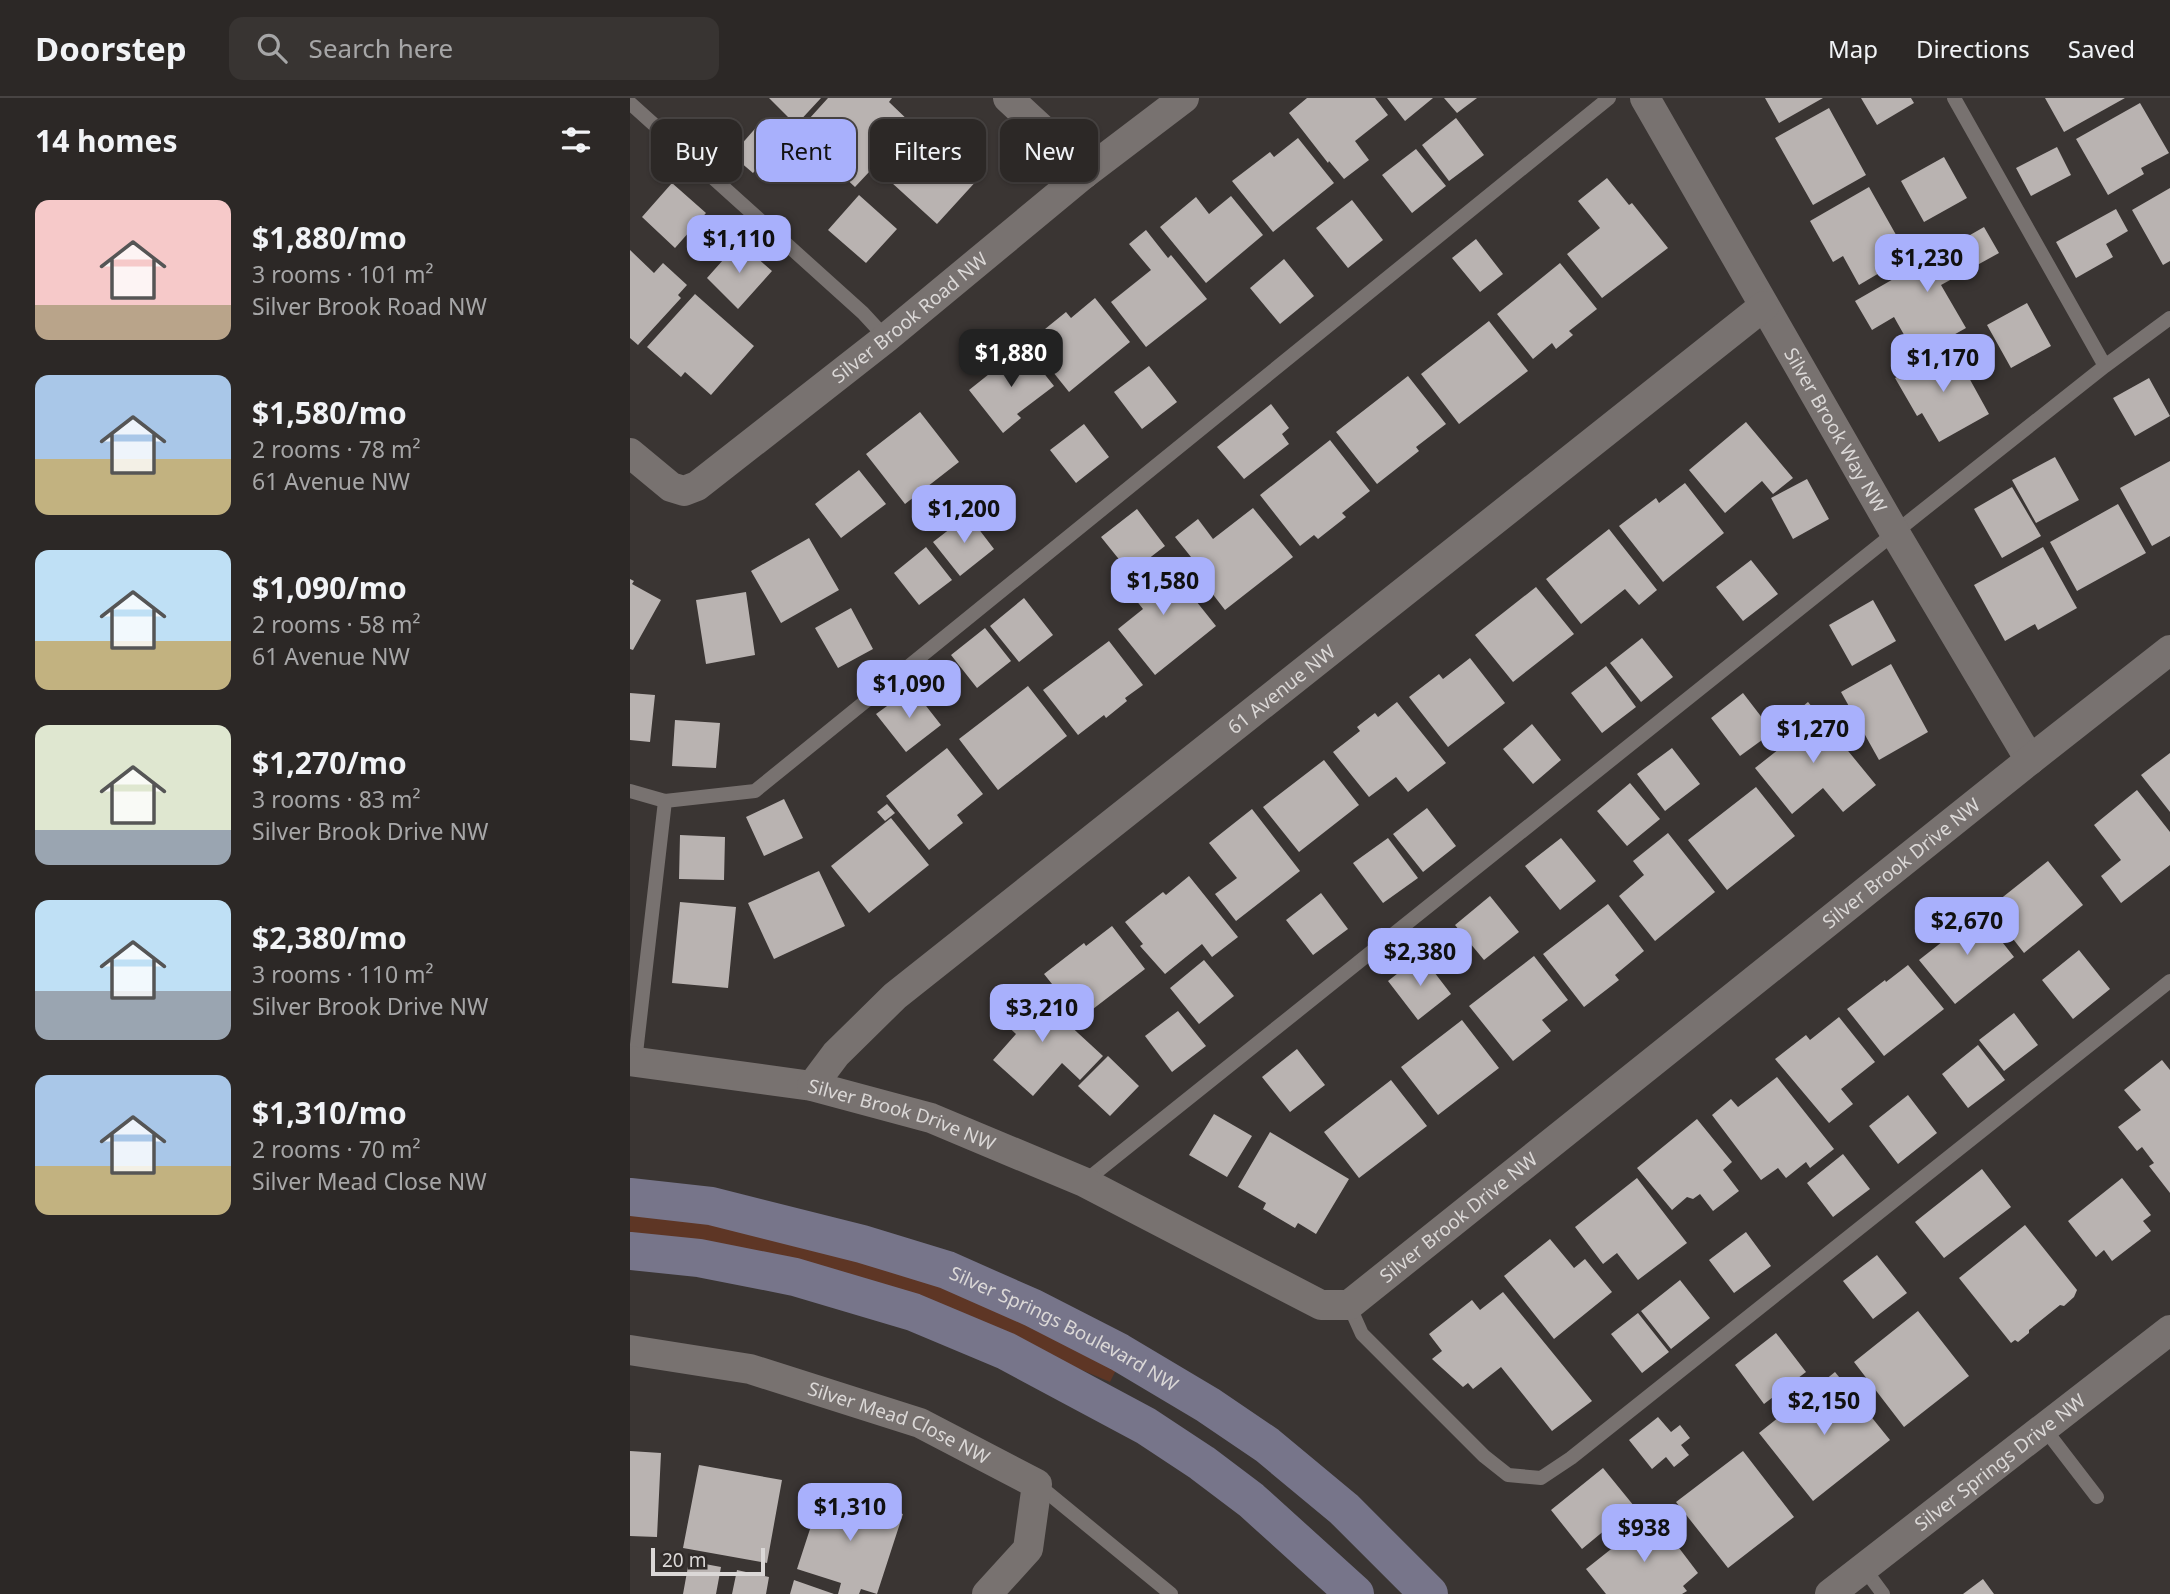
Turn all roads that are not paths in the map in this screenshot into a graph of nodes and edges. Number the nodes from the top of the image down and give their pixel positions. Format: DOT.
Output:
graph roads {
  1 [pos="1008,98"];
  2 [pos="1184,98"];
  3 [pos="1609,98"];
  4 [pos="1645,98"];
  5 [pos="1954,98"];
  6 [pos="630,103"];
  7 [pos="1031,119"];
  8 [pos="1098,163"];
  9 [pos="1074,182"];
  10 [pos="1764,306"];
  11 [pos="2170,318"];
  12 [pos="886,338"];
  13 [pos="2105,366"];
  14 [pos="630,453"];
  15 [pos="1895,533"];
  16 [pos="2170,650"];
  17 [pos="2029,760"];
  18 [pos="630,791"];
  19 [pos="665,801"];
  20 [pos="2170,981"];
  21 [pos="632,1061"];
  22 [pos="812,1086"];
  23 [pos="1084,1182"];
  24 [pos="630,1197"];
  25 [pos="630,1251"];
  26 [pos="1349,1305"];
  27 [pos="2170,1330"];
  28 [pos="630,1350"];
  29 [pos="2044,1428"];
  30 [pos="1037,1484"];
  31 [pos="2097,1497"];
  32 [pos="1863,1567"];
  33 [pos="987,1594"];
  34 [pos="1171,1594"];
  35 [pos="1355,1594"];
  36 [pos="1429,1594"];
  37 [pos="1830,1594"];
  38 [pos="1883,1594"];
  1 -- 7 [label="street"];
  2 -- 8 [label="street, Silver Brook Road NW"];
  3 -- 19 [label="lane"];
  4 -- 10 [label="street, Silver Brook Way NW"];
  5 -- 13 [label="lane"];
  6 -- 12 [label="lane"];
  9 -- 12 [label="street, Silver Brook Road NW"];
  10 -- 15 [label="street, Silver Brook Way NW"];
  10 -- 22 [label="street, 61 Avenue NW"];
  11 -- 13 [label="lane"];
  12 -- 14 [label="street, Silver Brook Road NW"];
  13 -- 15 [label="lane"];
  15 -- 17 [label="street, Silver Brook Way NW"];
  15 -- 23 [label="lane"];
  16 -- 17 [label="street, Silver Brook Drive NW"];
  17 -- 26 [label="street, Silver Brook Drive NW"];
  18 -- 19 [label="lane"];
  19 -- 21 [label="lane"];
  20 -- 26 [label="lane"];
  21 -- 22 [label="street, Silver Brook Drive NW"];
  22 -- 23 [label="street, Silver Brook Drive NW"];
  23 -- 26 [label="street, Silver Brook Drive NW"];
  24 -- 36 [label="street, Silver Springs Boulevard NW"];
  25 -- 35 [label="street"];
  27 -- 29 [label="street, Silver Springs Drive NW"];
  28 -- 30 [label="street, Silver Mead Close NW"];
  29 -- 31 [label="lane"];
  29 -- 32 [label="street, Silver Springs Drive NW"];
  30 -- 33 [label="street"];
  30 -- 34 [label="lane"];
  32 -- 37 [label="street, Silver Springs Drive NW"];
  32 -- 38 [label="lane"];
}
